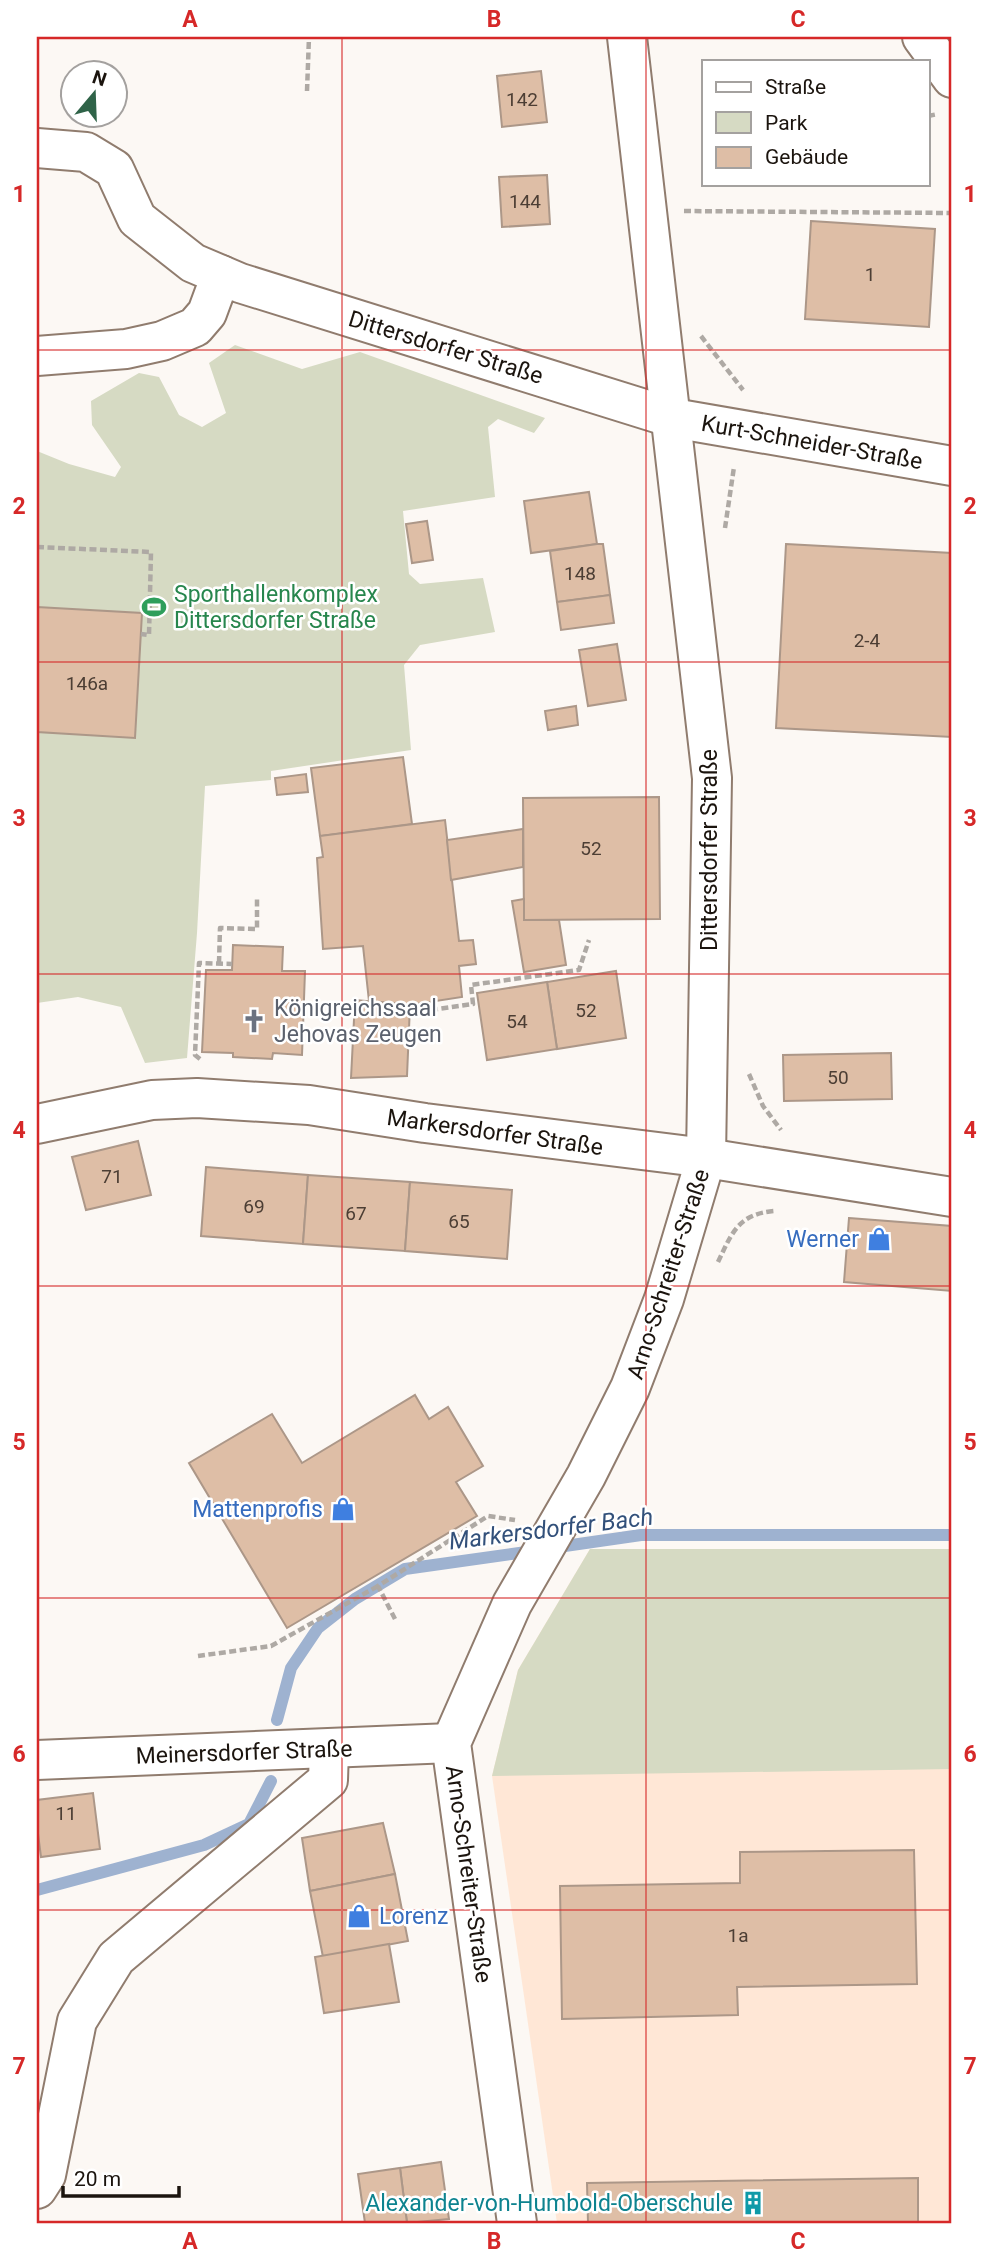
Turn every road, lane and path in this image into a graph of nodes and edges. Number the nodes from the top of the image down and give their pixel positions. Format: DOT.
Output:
graph roads {
  1 [pos="309,37"];
  2 [pos="627,37"];
  3 [pos="922,37"];
  4 [pos="952,78"];
  5 [pos="307,91"];
  6 [pos="37,148"];
  7 [pos="647,212"];
  8 [pos="952,213"];
  9 [pos="221,275"];
  10 [pos="37,356"];
  11 [pos="673,418"];
  12 [pos="952,466"];
  13 [pos="37,547"];
  14 [pos="141,634"];
  15 [pos="257,899"];
  16 [pos="589,940"];
  17 [pos="219,964"];
  18 [pos="232,964"];
  19 [pos="431,1010"];
  20 [pos="200,1071"];
  21 [pos="37,1124"];
  22 [pos="706,1158"];
  23 [pos="952,1197"];
  24 [pos="556,1529"];
  25 [pos="378,1586"];
  26 [pos="395,1619"];
  27 [pos="198,1656"];
  28 [pos="451,1743"];
  29 [pos="329,1750"];
  30 [pos="37,1760"];
  31 [pos="37,2189"];
  32 [pos="517,2223"];
  1 -- 5 [label="path"];
  2 -- 7 [label="street, Dittersdorfer Straße"];
  3 -- 4 [label="street"];
  6 -- 9 [label="street, Dittersdorfer Straße"];
  7 -- 8 [label="path"];
  7 -- 11 [label="street, Dittersdorfer Straße"];
  9 -- 10 [label="street"];
  9 -- 11 [label="street, Dittersdorfer Straße"];
  11 -- 12 [label="street, Kurt-Schneider-Straße"];
  11 -- 22 [label="street, Dittersdorfer Straße"];
  13 -- 14 [label="path"];
  15 -- 17 [label="path"];
  16 -- 19 [label="path"];
  17 -- 18 [label="path"];
  17 -- 20 [label="path"];
  21 -- 22 [label="street, Markersdorfer Straße"];
  22 -- 23 [label="street, Markersdorfer Straße"];
  22 -- 24 [label="street, Arno-Schreiter-Straße"];
  24 -- 25 [label="path"];
  24 -- 28 [label="street, Arno-Schreiter-Straße"];
  25 -- 26 [label="path"];
  25 -- 27 [label="path"];
  28 -- 29 [label="street, Meinersdorfer Straße"];
  28 -- 32 [label="street, Arno-Schreiter-Straße"];
  29 -- 30 [label="street, Meinersdorfer Straße"];
  29 -- 31 [label="street"];
}
